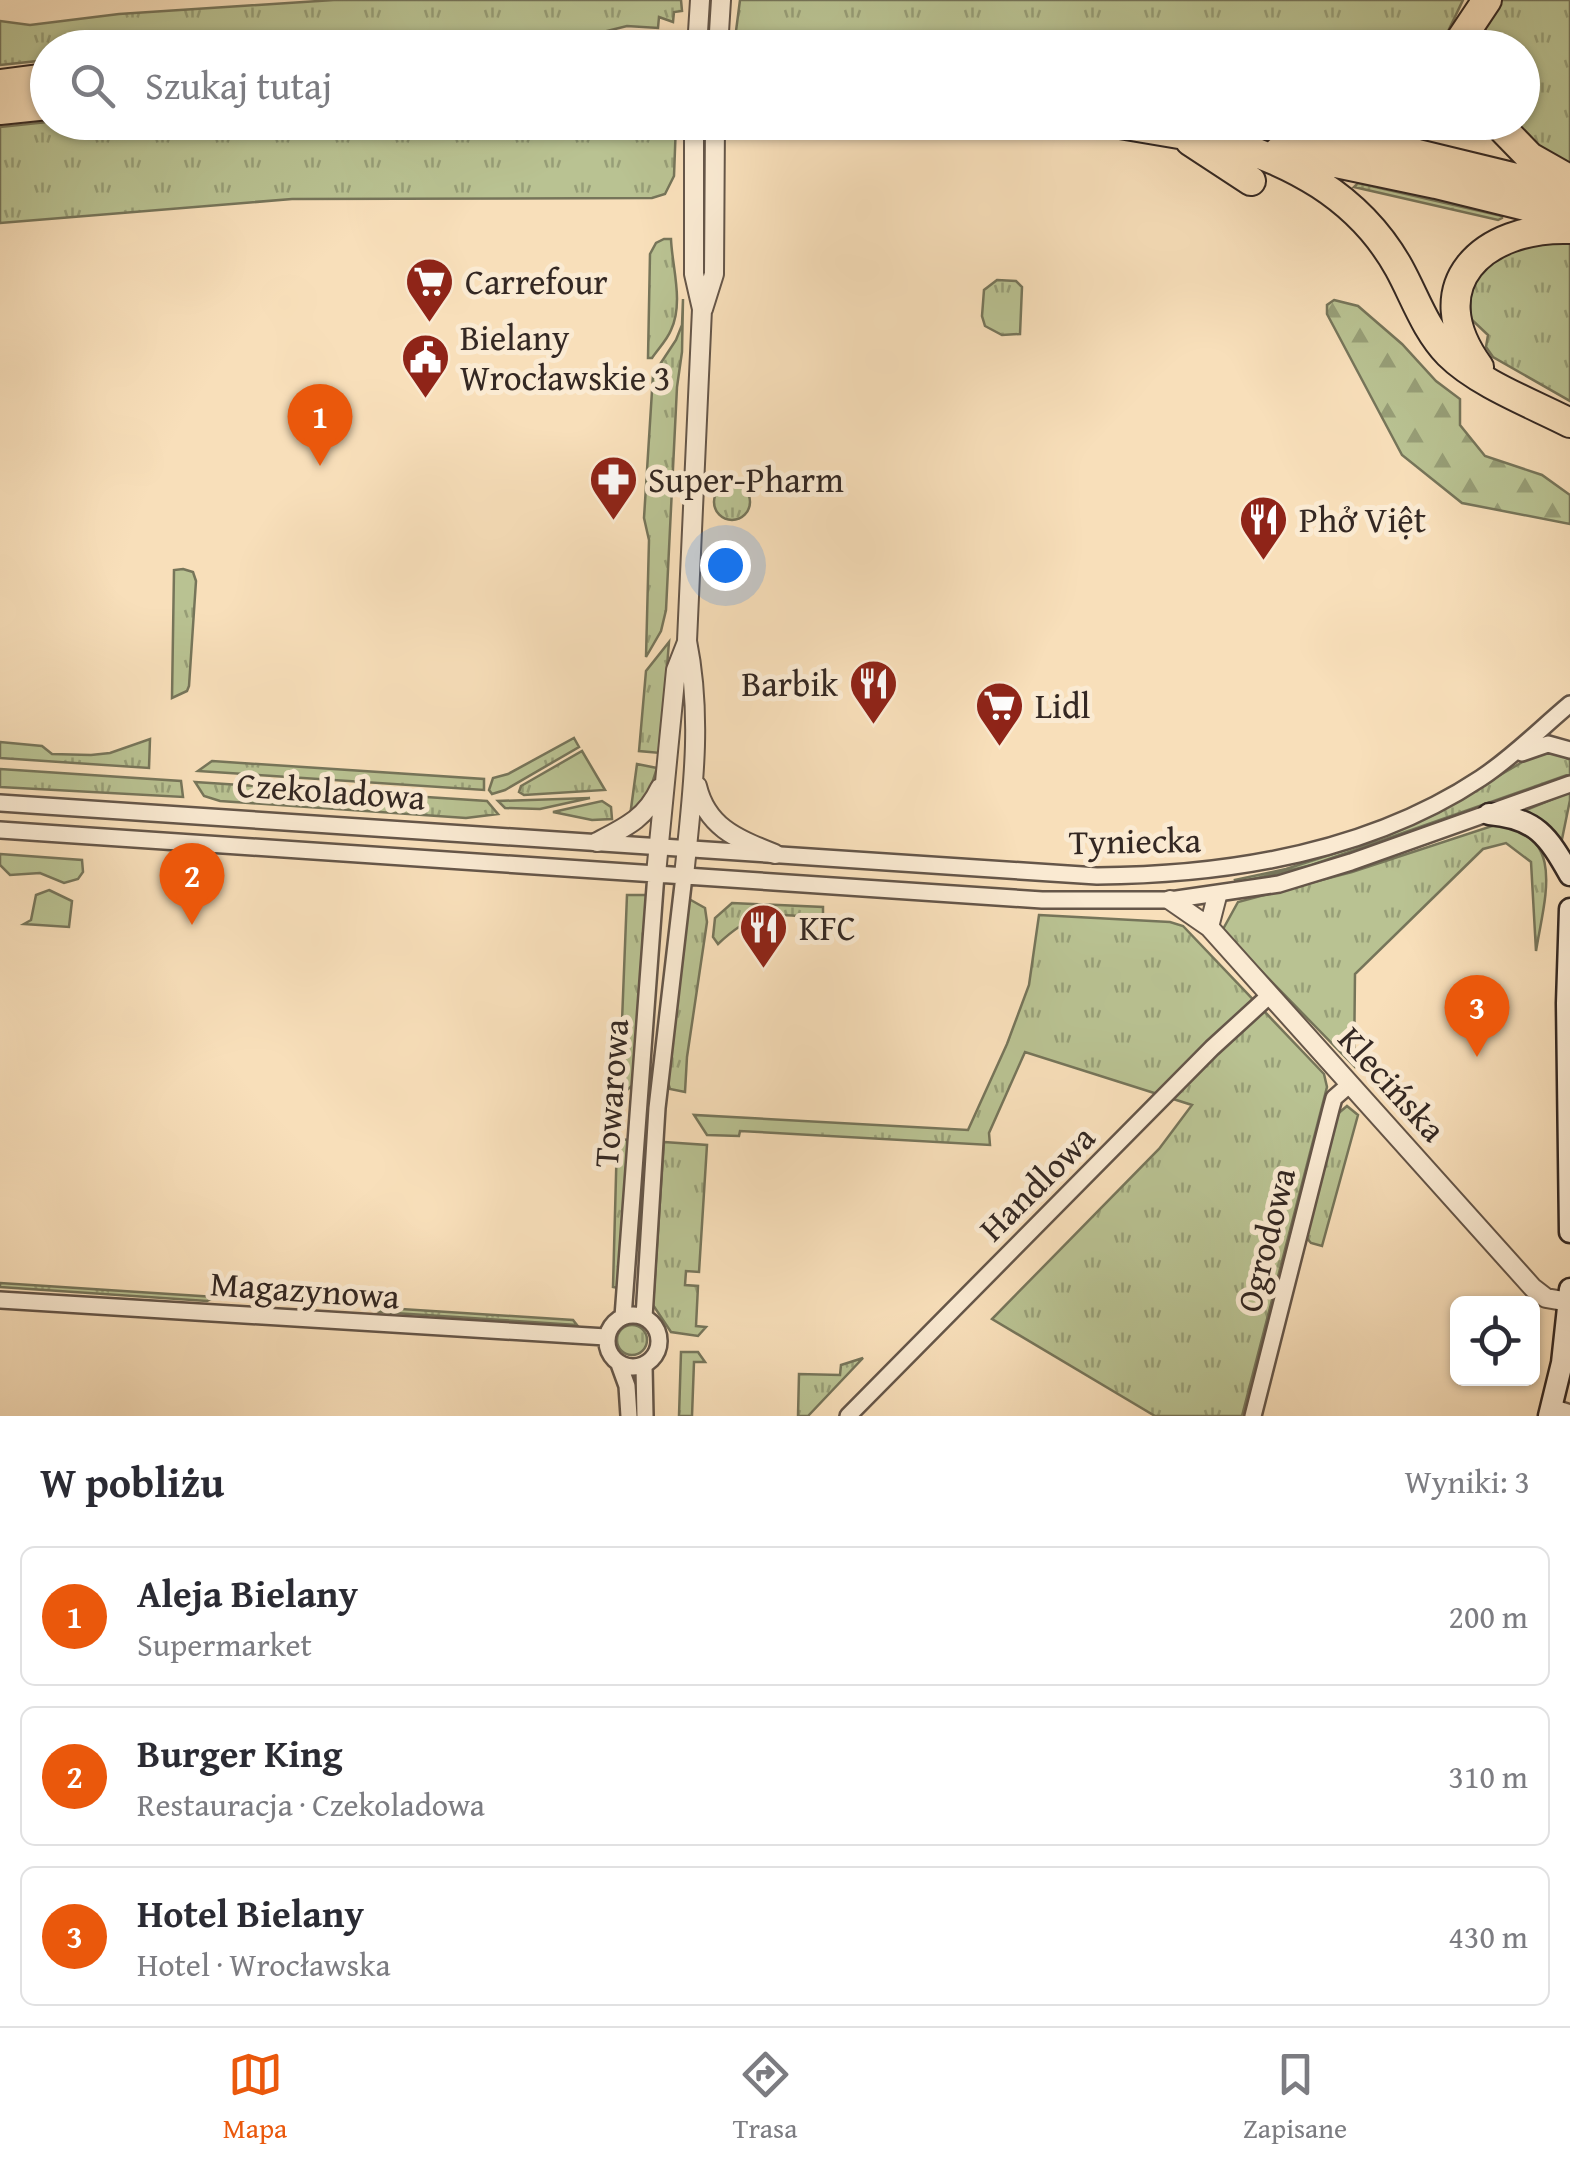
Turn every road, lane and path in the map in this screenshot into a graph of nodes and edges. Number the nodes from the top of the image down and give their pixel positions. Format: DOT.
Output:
graph roads {
  1 [pos="700,0"];
  2 [pos="720,0"];
  3 [pos="1484,5"];
  4 [pos="699,30"];
  5 [pos="719,30"];
  6 [pos="1467,30"];
  7 [pos="1479,30"];
  8 [pos="30,80"];
  9 [pos="0,84"];
  10 [pos="30,107"];
  11 [pos="0,110"];
  12 [pos="694,140"];
  13 [pos="714,140"];
  14 [pos="1186,140"];
  15 [pos="1217,140"];
  16 [pos="1219,140"];
  17 [pos="1350,140"];
  18 [pos="1513,140"];
  19 [pos="1570,180"];
  20 [pos="1251,182"];
  21 [pos="1570,190"];
  22 [pos="1570,217"];
  23 [pos="1570,229"];
  24 [pos="702,309"];
  25 [pos="1498,385"];
  26 [pos="1570,423"];
  27 [pos="687,641"];
  28 [pos="1570,704"];
  29 [pos="1570,750"];
  30 [pos="1508,759"];
  31 [pos="664,773"];
  32 [pos="695,775"];
  33 [pos="1570,784"];
  34 [pos="0,803"];
  35 [pos="1489,814"];
  36 [pos="0,830"];
  37 [pos="597,842"];
  38 [pos="658,846"];
  39 [pos="687,848"];
  40 [pos="774,854"];
  41 [pos="656,874"];
  42 [pos="1570,875"];
  43 [pos="684,876"];
  44 [pos="1217,896"];
  45 [pos="1170,900"];
  46 [pos="1570,908"];
  47 [pos="1209,928"];
  48 [pos="1270,995"];
  49 [pos="1569,1002"];
  50 [pos="1348,1085"];
  51 [pos="1570,1232"];
  52 [pos="1570,1289"];
  53 [pos="0,1300"];
  54 [pos="1570,1302"];
  55 [pos="623,1317"];
  56 [pos="644,1318"];
  57 [pos="606,1337"];
  58 [pos="619,1364"];
  59 [pos="644,1366"];
  60 [pos="1557,1412"];
  61 [pos="629,1416"];
  62 [pos="645,1416"];
  63 [pos="848,1416"];
  64 [pos="1253,1416"];
  1 -- 4 [label="street"];
  2 -- 5 [label="street"];
  3 -- 6 [label="highway"];
  3 -- 7 [label="highway"];
  8 -- 9 [label="highway"];
  10 -- 11 [label="highway"];
  12 -- 24 [label="street"];
  13 -- 24 [label="street"];
  14 -- 20 [label="highway"];
  15 -- 25 [label="highway"];
  16 -- 22 [label="highway"];
  17 -- 21 [label="highway"];
  18 -- 19 [label="highway"];
  23 -- 25 [label="highway"];
  24 -- 27 [label="street"];
  25 -- 26 [label="highway"];
  27 -- 31 [label="street"];
  27 -- 32 [label="street"];
  28 -- 30 [label="street, Tyniecka"];
  29 -- 30 [label="street"];
  30 -- 40 [label="street, Tyniecka"];
  31 -- 37 [label="street"];
  31 -- 38 [label="street"];
  32 -- 39 [label="street"];
  32 -- 40 [label="street"];
  33 -- 35 [label="street, Tyniecka"];
  34 -- 37 [label="street, Czekoladowa"];
  35 -- 42 [label="main road"];
  35 -- 44 [label="street, Tyniecka"];
  36 -- 41 [label="street, Czekoladowa"];
  37 -- 38 [label="street, Czekoladowa"];
  38 -- 39 [label="street, Tyniecka"];
  38 -- 41 [label="street"];
  39 -- 40 [label="street, Tyniecka"];
  39 -- 43 [label="street"];
  41 -- 43 [label="street, Czekoladowa"];
  41 -- 55 [label="street, Towarowa"];
  43 -- 45 [label="street, Tyniecka"];
  43 -- 56 [label="street, Towarowa"];
  44 -- 45 [label="street, Tyniecka"];
  44 -- 47 [label="street"];
  45 -- 47 [label="street, Klecińska"];
  46 -- 49 [label="main road"];
  47 -- 48 [label="street, Klecińska"];
  48 -- 50 [label="street, Klecińska"];
  48 -- 63 [label="street, Handlowa"];
  49 -- 51 [label="main road"];
  50 -- 54 [label="street, Klecińska"];
  50 -- 64 [label="street, Ogrodowa"];
  52 -- 54 [label="main road"];
  53 -- 57 [label="street, Magazynowa"];
  54 -- 60 [label="main road"];
  55 -- 56 [label="street"];
  55 -- 57 [label="street"];
  56 -- 59 [label="street"];
  57 -- 58 [label="street"];
  58 -- 59 [label="street"];
  58 -- 61 [label="street"];
  59 -- 62 [label="street"];
}
